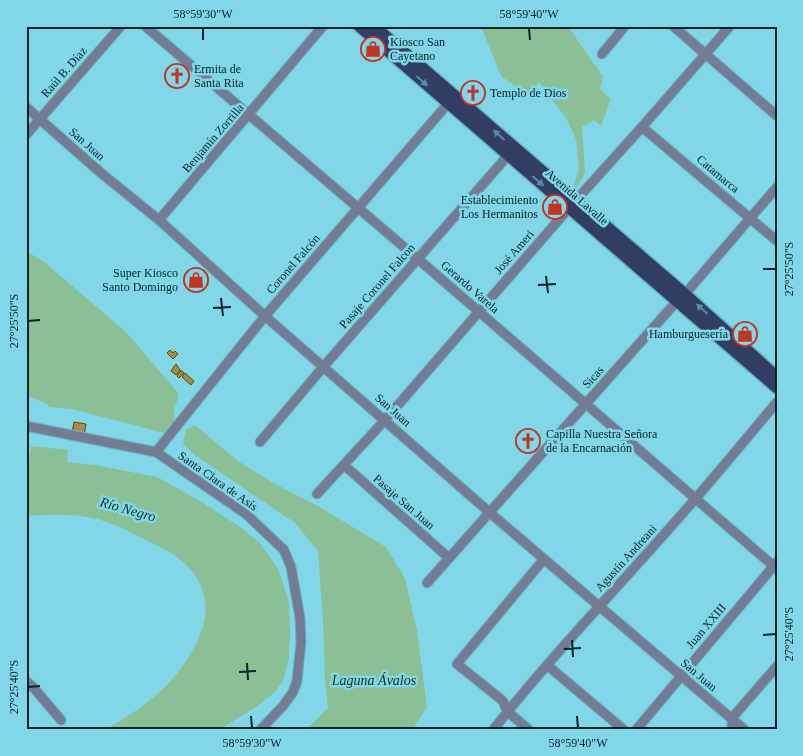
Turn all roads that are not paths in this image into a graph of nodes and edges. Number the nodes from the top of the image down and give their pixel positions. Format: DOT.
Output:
graph roads {
  1 [pos="121,26"];
  2 [pos="145,26"];
  3 [pos="323,26"];
  4 [pos="358,26"];
  5 [pos="374,26"];
  6 [pos="625,26"];
  7 [pos="674,26"];
  8 [pos="730,26"];
  9 [pos="706,53"];
  10 [pos="602,54"];
  11 [pos="451,100"];
  12 [pos="26,107"];
  13 [pos="249,114"];
  14 [pos="777,116"];
  15 [pos="39,119"];
  16 [pos="642,127"];
  17 [pos="26,135"];
  18 [pos="511,152"];
  19 [pos="777,187"];
  20 [pos="572,204"];
  21 [pos="358,207"];
  22 [pos="751,218"];
  23 [pos="159,220"];
  24 [pos="777,241"];
  25 [pos="418,259"];
  26 [pos="681,298"];
  27 [pos="478,312"];
  28 [pos="265,316"];
  29 [pos="324,366"];
  30 [pos="777,377"];
  31 [pos="777,388"];
  32 [pos="777,402"];
  33 [pos="585,404"];
  34 [pos="385,420"];
  35 [pos="26,426"];
  36 [pos="260,442"];
  37 [pos="156,452"];
  38 [pos="344,465"];
  39 [pos="317,494"];
  40 [pos="696,499"];
  41 [pos="489,512"];
  42 [pos="449,558"];
  43 [pos="544,559"];
  44 [pos="776,566"];
  45 [pos="427,583"];
  46 [pos="599,606"];
  47 [pos="547,665"];
  48 [pos="777,666"];
  49 [pos="681,676"];
  50 [pos="26,681"];
  51 [pos="507,711"];
  52 [pos="732,718"];
  53 [pos="61,720"];
  54 [pos="260,730"];
  55 [pos="493,730"];
  56 [pos="529,730"];
  57 [pos="624,730"];
  58 [pos="636,730"];
  59 [pos="731,730"];
  60 [pos="745,730"];
  1 -- 15 [label="street, Raúl B. Díaz"];
  2 -- 13 [label="street, Gerardo Varela"];
  3 -- 13 [label="street, Benjamín Zorrilla"];
  4 -- 11 [label="main road, Avenida Lavalle, one-way"];
  5 -- 11 [label="main road, Avenida Lavalle"];
  6 -- 10 [label="street"];
  7 -- 9 [label="street"];
  8 -- 9 [label="street, José Ameri"];
  9 -- 14 [label="street"];
  9 -- 16 [label="street, José Ameri"];
  11 -- 18 [label="main road, Avenida Lavalle"];
  11 -- 21 [label="street, Coronel Falcón"];
  12 -- 15 [label="street, San Juan"];
  13 -- 21 [label="street, Gerardo Varela"];
  13 -- 23 [label="street, Benjamín Zorrilla"];
  15 -- 17 [label="street, Raúl B. Díaz"];
  15 -- 23 [label="street, San Juan"];
  16 -- 20 [label="street, José Ameri"];
  16 -- 22 [label="street, Catamarca"];
  18 -- 20 [label="main road, Avenida Lavalle"];
  18 -- 25 [label="street, Pasaje Coronel Falcon"];
  19 -- 22 [label="street, Sicas"];
  20 -- 26 [label="main road, Avenida Lavalle"];
  20 -- 27 [label="street, José Ameri"];
  21 -- 25 [label="street, Gerardo Varela"];
  21 -- 28 [label="street, Coronel Falcón"];
  22 -- 24 [label="street, Catamarca"];
  22 -- 26 [label="street, Sicas"];
  23 -- 28 [label="street, San Juan"];
  25 -- 27 [label="street, Gerardo Varela"];
  25 -- 29 [label="street, Pasaje Coronel Falcon"];
  30 -- 26 [label="main road, Avenida Lavalle, one-way"];
  26 -- 31 [label="main road, Avenida Lavalle"];
  26 -- 33 [label="street, Sicas"];
  27 -- 33 [label="street, Gerardo Varela"];
  27 -- 34 [label="street, José Ameri"];
  28 -- 29 [label="street, San Juan"];
  28 -- 37 [label="street, Coronel Falcón"];
  29 -- 34 [label="street, San Juan"];
  29 -- 36 [label="street, Pasaje Coronel Falcon"];
  32 -- 40 [label="street, Agustín Andreani"];
  33 -- 40 [label="street, Gerardo Varela"];
  33 -- 41 [label="street, Sicas"];
  34 -- 38 [label="street, José Ameri"];
  34 -- 41 [label="street, San Juan"];
  35 -- 37 [label="street, Santa Clara de Asís"];
  37 -- 54 [label="street, Santa Clara de Asís"];
  38 -- 39 [label="street, José Ameri"];
  38 -- 42 [label="street, Pasaje San Juan"];
  40 -- 44 [label="street, Gerardo Varela"];
  40 -- 46 [label="street, Agustín Andreani"];
  41 -- 42 [label="street, Sicas"];
  41 -- 43 [label="street, San Juan"];
  42 -- 45 [label="street, Sicas"];
  43 -- 46 [label="street, San Juan"];
  43 -- 51 [label="street"];
  44 -- 49 [label="street, Juan XXIII"];
  46 -- 47 [label="street, Agustín Andreani"];
  46 -- 49 [label="street, San Juan"];
  47 -- 51 [label="street, Agustín Andreani"];
  47 -- 57 [label="street"];
  48 -- 52 [label="street"];
  49 -- 52 [label="street, San Juan"];
  49 -- 58 [label="street, Juan XXIII"];
  50 -- 53 [label="street"];
  51 -- 55 [label="street, Agustín Andreani"];
  51 -- 56 [label="street"];
  52 -- 59 [label="street"];
  52 -- 60 [label="street, San Juan"];
}
